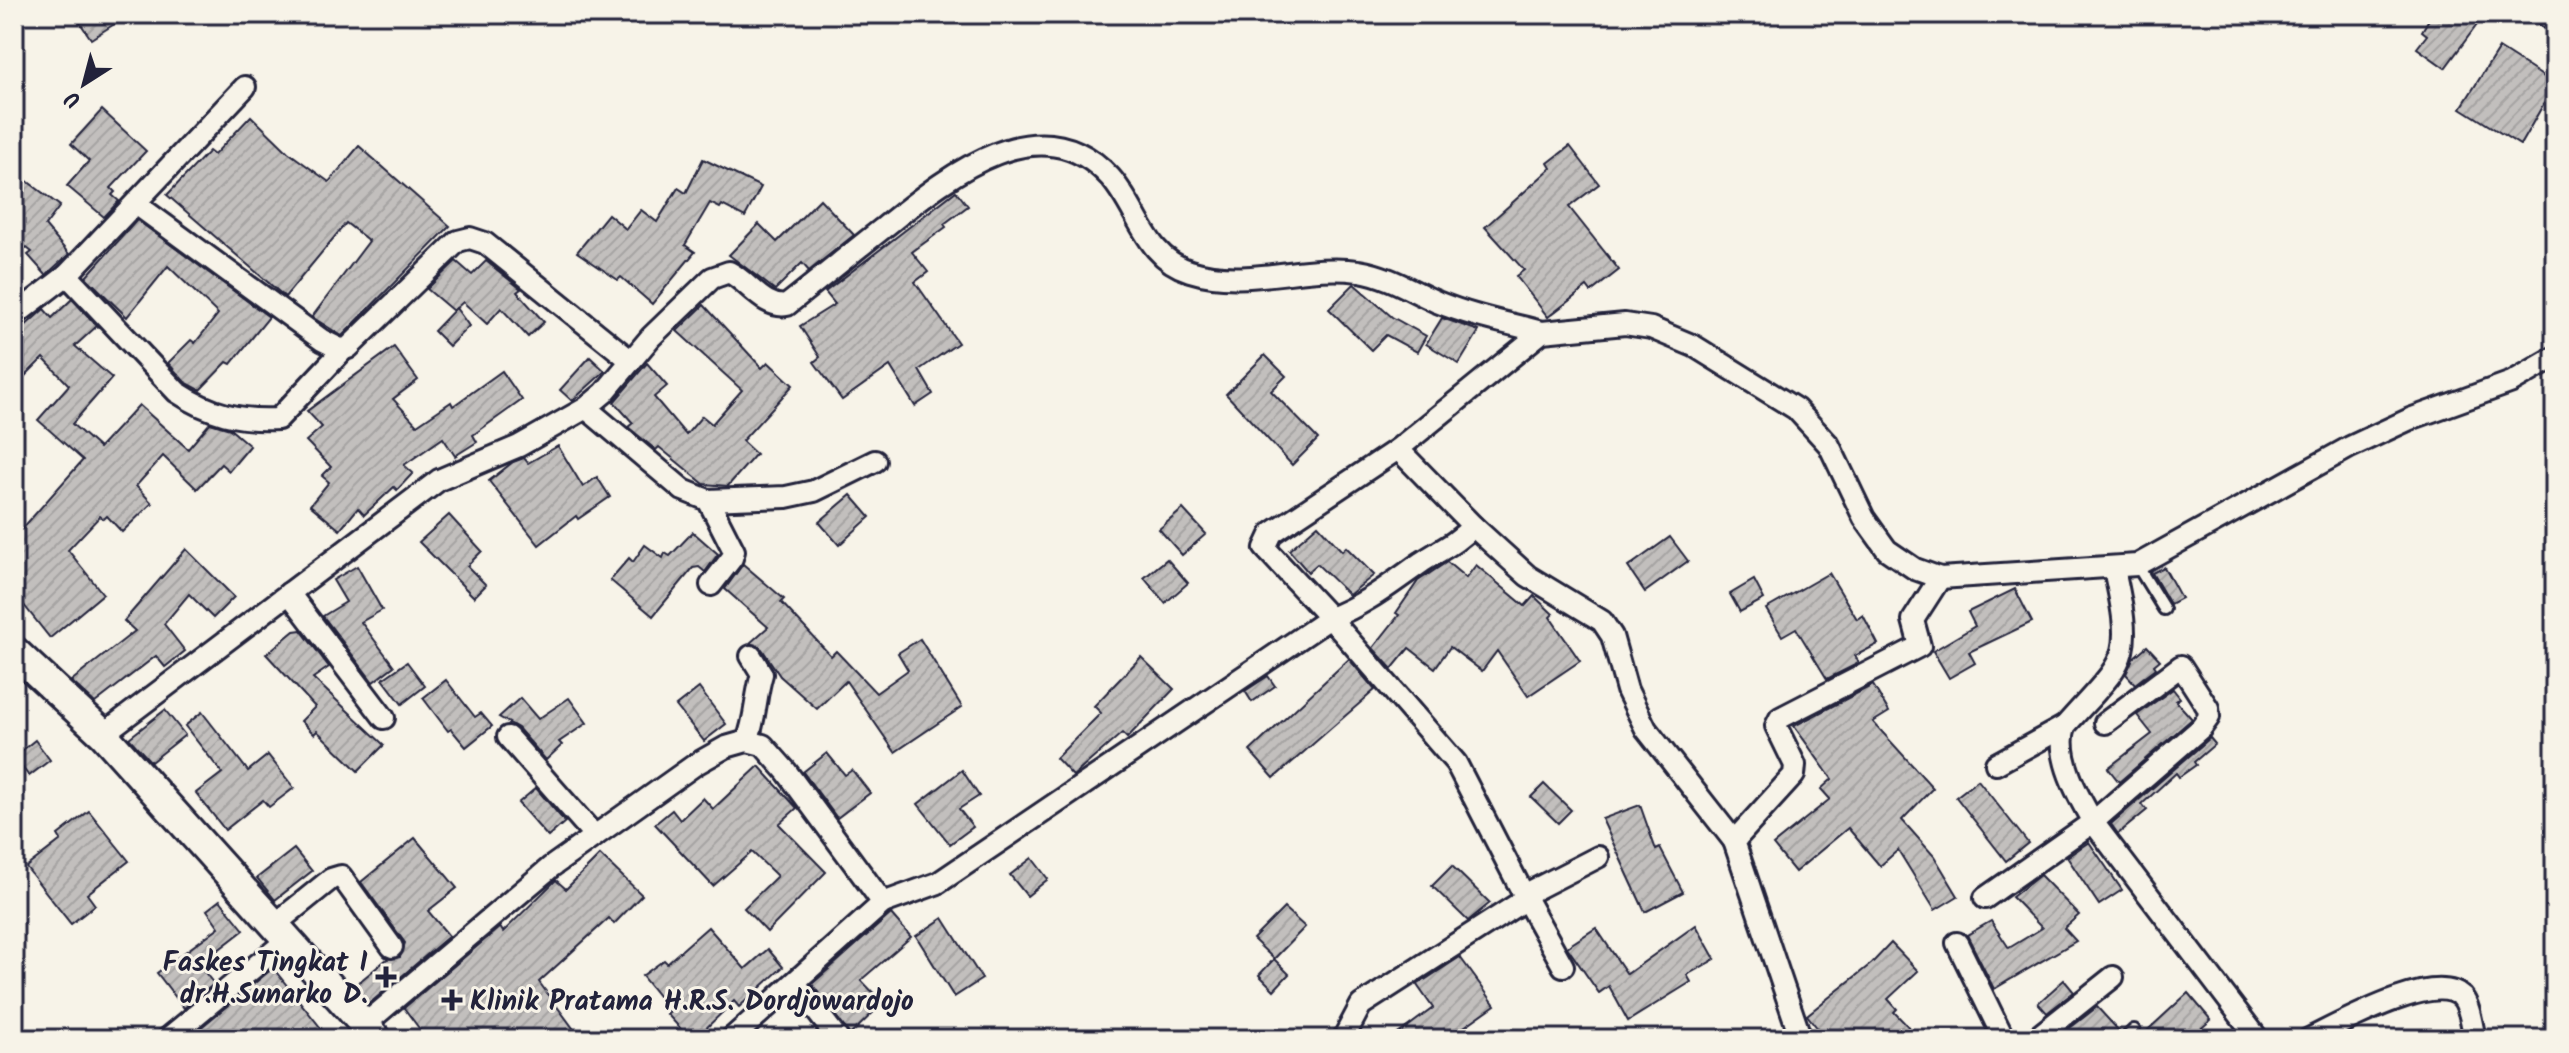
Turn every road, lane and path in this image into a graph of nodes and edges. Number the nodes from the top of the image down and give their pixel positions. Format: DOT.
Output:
graph roads {
  1 [pos="2545,14"];
  2 [pos="2555,23"];
  3 [pos="245,87"];
  4 [pos="136,204"];
  5 [pos="67,275"];
  6 [pos="14,316"];
  7 [pos="1542,332"];
  8 [pos="343,350"];
  9 [pos="2555,357"];
  10 [pos="630,360"];
  11 [pos="586,408"];
  12 [pos="1398,449"];
  13 [pos="875,461"];
  14 [pos="708,500"];
  15 [pos="1473,526"];
  16 [pos="2137,565"];
  17 [pos="2114,569"];
  18 [pos="1940,578"];
  19 [pos="711,585"];
  20 [pos="289,593"];
  21 [pos="2164,609"];
  22 [pos="1330,618"];
  23 [pos="14,651"];
  24 [pos="751,656"];
  25 [pos="384,718"];
  26 [pos="2105,723"];
  27 [pos="2065,726"];
  28 [pos="103,734"];
  29 [pos="508,737"];
  30 [pos="747,741"];
  31 [pos="1996,764"];
  32 [pos="2093,822"];
  33 [pos="595,836"];
  34 [pos="1734,841"];
  35 [pos="1598,857"];
  36 [pos="1525,897"];
  37 [pos="1985,898"];
  38 [pos="883,903"];
  39 [pos="280,934"];
  40 [pos="1957,943"];
  41 [pos="392,947"];
  42 [pos="1563,966"];
  43 [pos="2113,977"];
  44 [pos="795,983"];
  45 [pos="2134,1030"];
  46 [pos="370,1032"];
  47 [pos="167,1039"];
  48 [pos="731,1039"];
  49 [pos="838,1039"];
  50 [pos="1343,1039"];
  51 [pos="1801,1039"];
  52 [pos="2004,1039"];
  53 [pos="2035,1039"];
  54 [pos="2125,1039"];
  55 [pos="2258,1039"];
  56 [pos="2309,1039"];
  57 [pos="2475,1039"];
  1 -- 2 [label="street"];
  3 -- 4 [label="street"];
  4 -- 5 [label="street"];
  4 -- 8 [label="street"];
  5 -- 6 [label="street"];
  5 -- 8 [label="street"];
  7 -- 10 [label="street"];
  7 -- 12 [label="street"];
  7 -- 18 [label="street"];
  8 -- 10 [label="street"];
  9 -- 16 [label="street"];
  10 -- 11 [label="street"];
  11 -- 14 [label="street"];
  11 -- 20 [label="street"];
  12 -- 15 [label="street"];
  12 -- 22 [label="street"];
  13 -- 14 [label="street"];
  14 -- 19 [label="street"];
  15 -- 22 [label="street"];
  15 -- 34 [label="street"];
  16 -- 17 [label="street"];
  16 -- 21 [label="lane"];
  17 -- 18 [label="street"];
  17 -- 27 [label="street"];
  18 -- 34 [label="street"];
  20 -- 25 [label="street"];
  20 -- 28 [label="street"];
  22 -- 36 [label="street"];
  22 -- 38 [label="street"];
  23 -- 28 [label="main road"];
  24 -- 30 [label="street"];
  26 -- 32 [label="street"];
  27 -- 31 [label="street"];
  27 -- 32 [label="street"];
  28 -- 39 [label="main road"];
  29 -- 33 [label="street"];
  30 -- 33 [label="street"];
  30 -- 38 [label="street"];
  32 -- 37 [label="street"];
  32 -- 55 [label="street"];
  33 -- 46 [label="street"];
  34 -- 51 [label="street"];
  35 -- 36 [label="street"];
  36 -- 42 [label="street"];
  36 -- 50 [label="street"];
  38 -- 44 [label="street"];
  39 -- 41 [label="street"];
  39 -- 46 [label="main road"];
  39 -- 47 [label="street"];
  40 -- 52 [label="street"];
  43 -- 53 [label="street"];
  44 -- 48 [label="street"];
  44 -- 49 [label="street"];
  45 -- 54 [label="lane"];
  56 -- 57 [label="street"];
}
